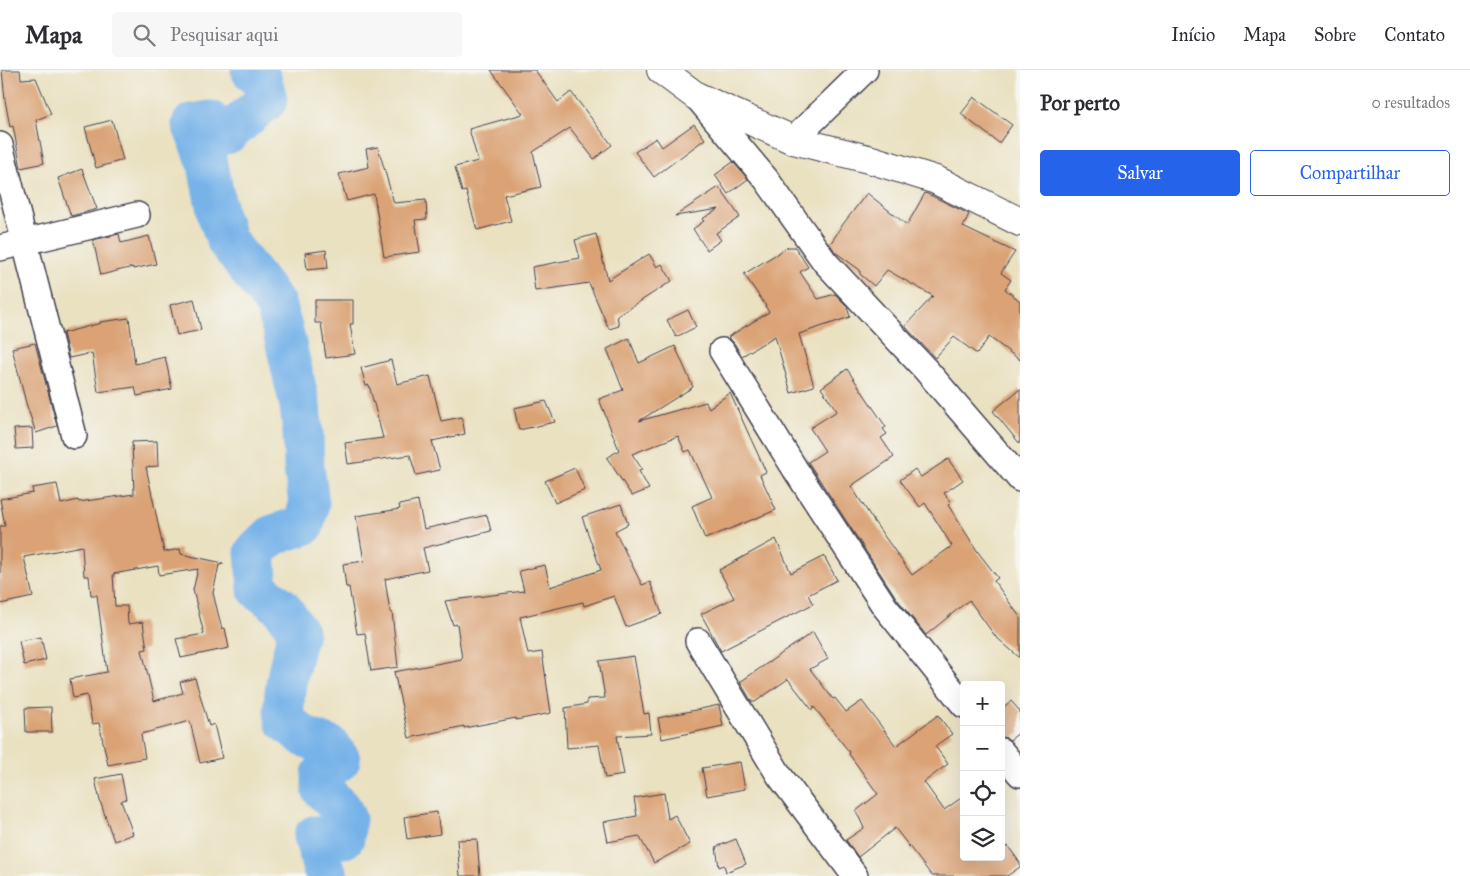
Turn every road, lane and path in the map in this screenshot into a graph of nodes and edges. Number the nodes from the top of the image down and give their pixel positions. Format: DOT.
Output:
graph roads {
  1 [pos="660,70"];
  2 [pos="865,70"];
  3 [pos="696,96"];
  4 [pos="793,140"];
  5 [pos="0,145"];
  6 [pos="137,215"];
  7 [pos="1020,222"];
  8 [pos="24,241"];
  9 [pos="0,248"];
  10 [pos="722,351"];
  11 [pos="74,436"];
  12 [pos="1020,479"];
  13 [pos="698,641"];
  14 [pos="960,700"];
  15 [pos="1005,756"];
  16 [pos="1020,774"];
  17 [pos="855,876"];
  1 -- 3 [label="street"];
  2 -- 4 [label="street"];
  3 -- 4 [label="street"];
  3 -- 12 [label="street"];
  4 -- 7 [label="street"];
  5 -- 8 [label="street"];
  6 -- 8 [label="street"];
  8 -- 9 [label="street"];
  8 -- 11 [label="street"];
  10 -- 14 [label="street"];
  13 -- 17 [label="street"];
  15 -- 16 [label="street"];
}
